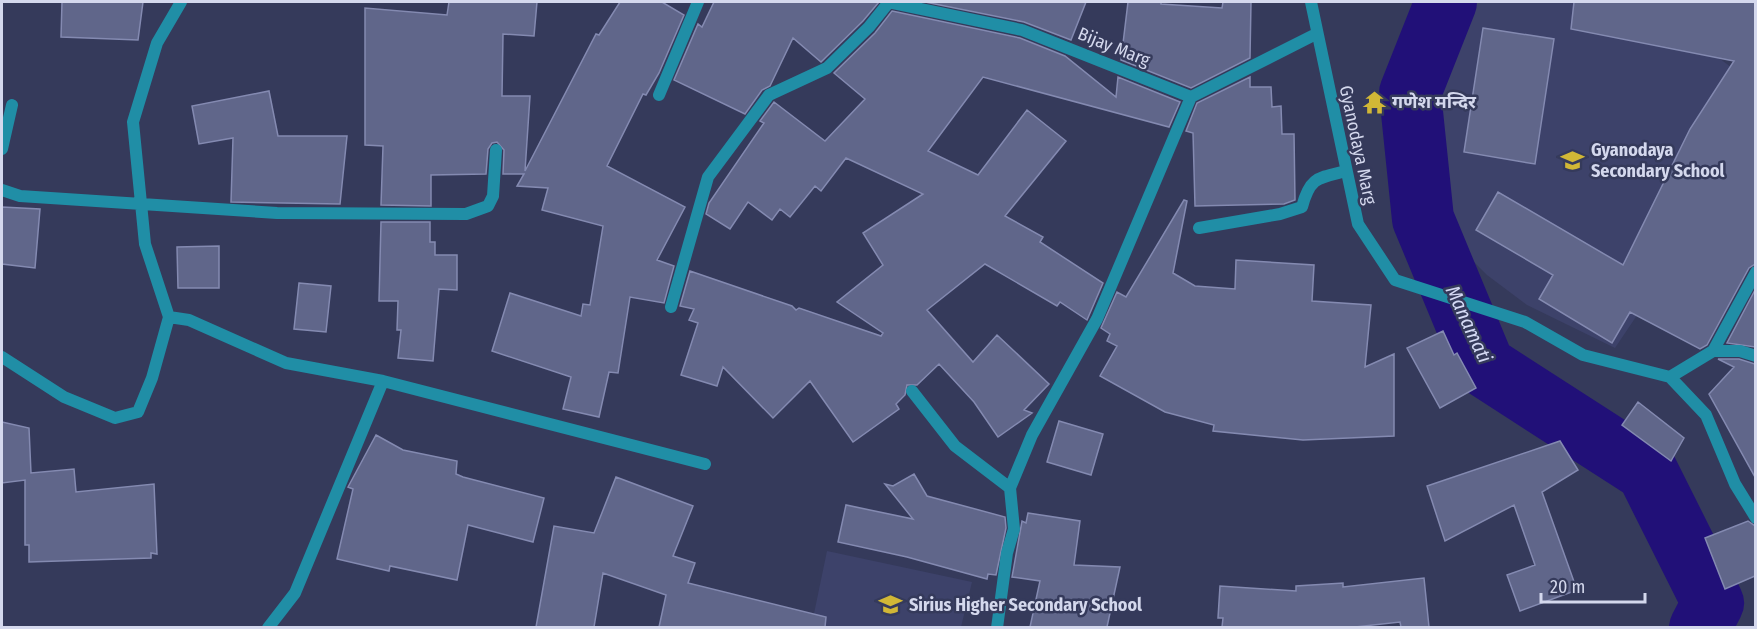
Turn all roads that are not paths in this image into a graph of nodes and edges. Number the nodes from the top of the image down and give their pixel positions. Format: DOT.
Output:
graph roads {
  1 [pos="180,2"];
  2 [pos="698,2"];
  3 [pos="888,2"];
  4 [pos="1311,2"];
  5 [pos="1316,34"];
  6 [pos="659,95"];
  7 [pos="1191,97"];
  8 [pos="12,105"];
  9 [pos="2,149"];
  10 [pos="496,150"];
  11 [pos="1346,171"];
  12 [pos="2,190"];
  13 [pos="139,204"];
  14 [pos="1199,228"];
  15 [pos="1755,272"];
  16 [pos="671,307"];
  17 [pos="169,317"];
  18 [pos="1713,351"];
  19 [pos="1755,356"];
  20 [pos="2,357"];
  21 [pos="1670,377"];
  22 [pos="383,381"];
  23 [pos="912,391"];
  24 [pos="705,464"];
  25 [pos="1010,488"];
  26 [pos="1755,518"];
  27 [pos="268,627"];
  28 [pos="997,627"];
  1 -- 13 [label="street"];
  2 -- 6 [label="street"];
  3 -- 7 [label="street, Bijay Marg"];
  3 -- 16 [label="street"];
  4 -- 5 [label="street, Gyanodaya Marg"];
  5 -- 7 [label="street"];
  5 -- 11 [label="street, Gyanodaya Marg"];
  7 -- 25 [label="street"];
  8 -- 9 [label="street"];
  10 -- 13 [label="street"];
  11 -- 14 [label="street"];
  11 -- 21 [label="street, Gyanodaya Marg"];
  12 -- 13 [label="street"];
  13 -- 17 [label="street"];
  15 -- 18 [label="street"];
  17 -- 20 [label="street"];
  17 -- 22 [label="street"];
  18 -- 19 [label="street"];
  18 -- 21 [label="street"];
  21 -- 26 [label="street"];
  22 -- 24 [label="street"];
  22 -- 27 [label="street"];
  23 -- 25 [label="street"];
  25 -- 28 [label="street"];
}
